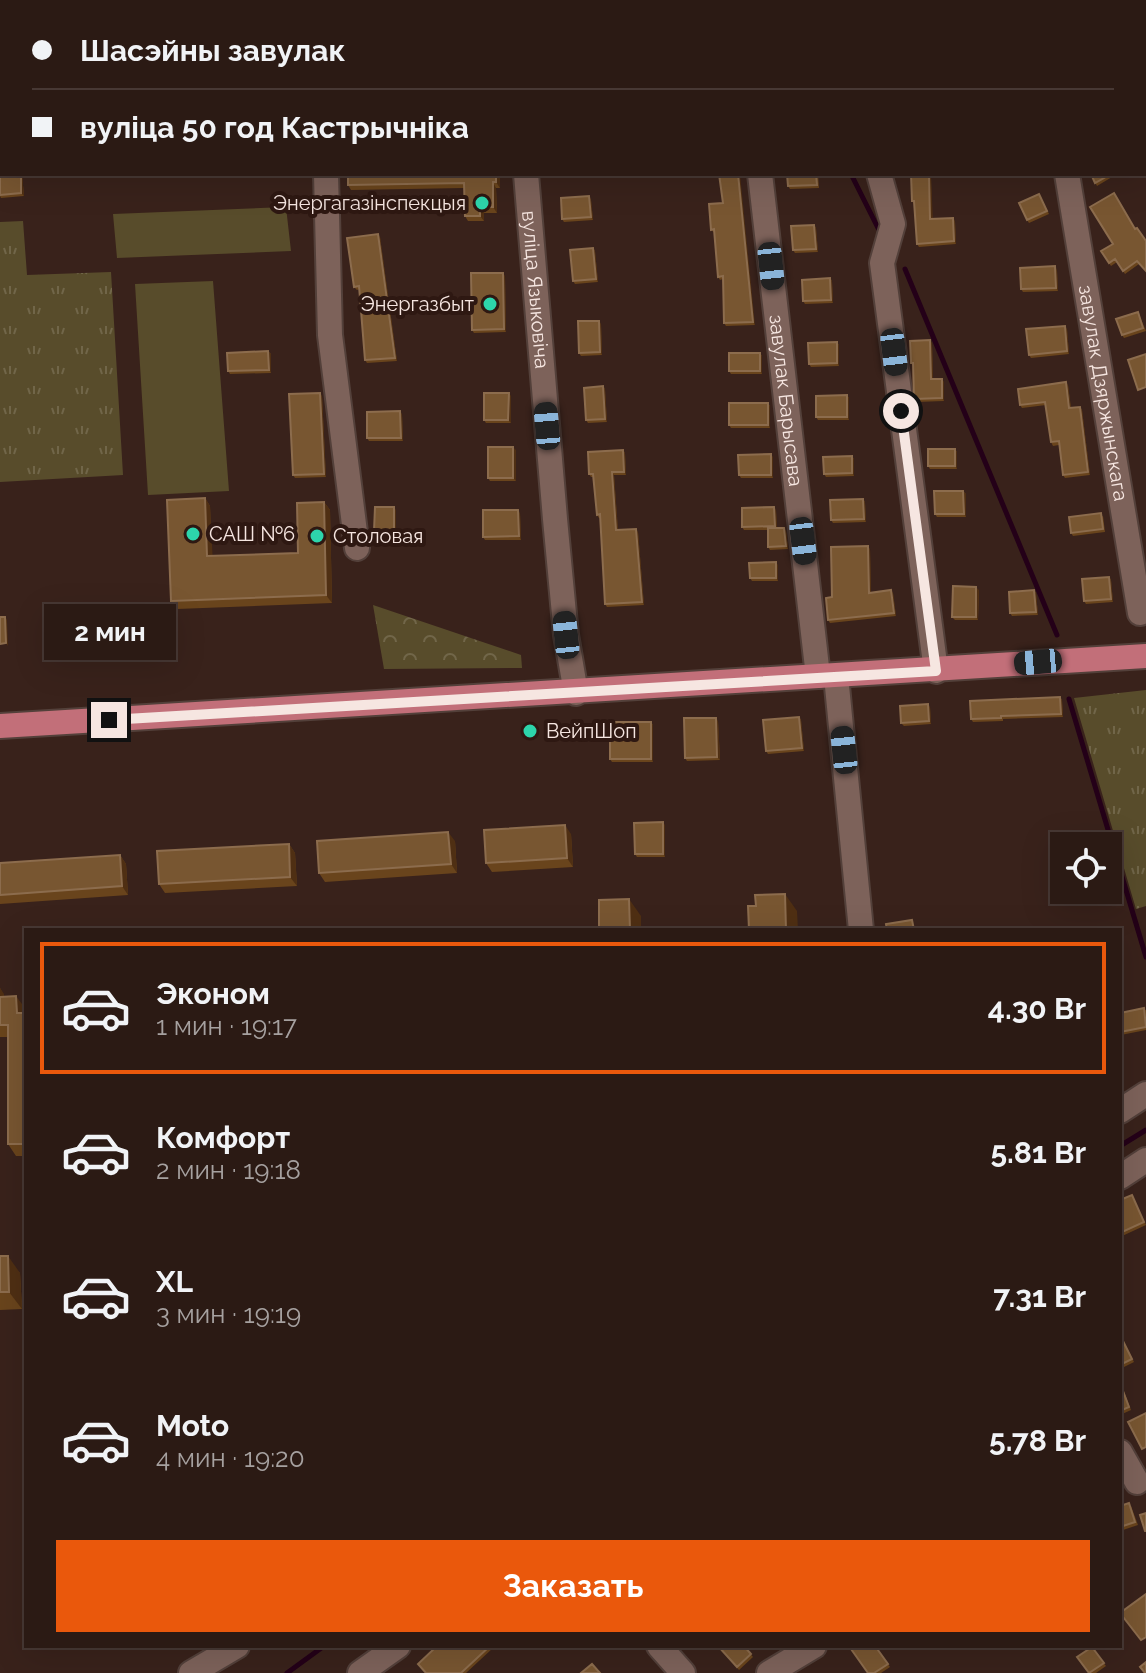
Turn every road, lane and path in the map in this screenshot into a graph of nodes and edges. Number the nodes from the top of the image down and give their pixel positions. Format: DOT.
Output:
graph roads {
  1 [pos="326,176"];
  2 [pos="526,176"];
  3 [pos="760,176"];
  4 [pos="880,176"];
  5 [pos="1067,176"];
  6 [pos="357,548"];
  7 [pos="1140,613"];
  8 [pos="1146,656"];
  9 [pos="936,671"];
  10 [pos="827,676"];
  11 [pos="576,693"];
  12 [pos="0,726"];
  13 [pos="861,928"];
  14 [pos="1146,1094"];
  15 [pos="1122,1110"];
  16 [pos="1146,1160"];
  17 [pos="1122,1176"];
  18 [pos="1122,1456"];
  19 [pos="1134,1483"];
  20 [pos="234,1648"];
  21 [pos="395,1648"];
  22 [pos="661,1648"];
  23 [pos="811,1648"];
  24 [pos="191,1673"];
  25 [pos="360,1673"];
  26 [pos="682,1673"];
  27 [pos="769,1673"];
  1 -- 6 [label="street"];
  2 -- 11 [label="street, вуліца Языковіча"];
  3 -- 10 [label="street, завулак Барысава"];
  4 -- 9 [label="street"];
  5 -- 7 [label="street, завулак Дзяржынскага"];
  8 -- 9 [label="main road"];
  9 -- 10 [label="main road"];
  10 -- 11 [label="main road"];
  10 -- 13 [label="street, завулак Барысава"];
  11 -- 12 [label="main road"];
  14 -- 15 [label="street"];
  16 -- 17 [label="street"];
  18 -- 19 [label="street"];
  20 -- 24 [label="street"];
  21 -- 25 [label="street"];
  22 -- 26 [label="street"];
  23 -- 27 [label="street"];
}
